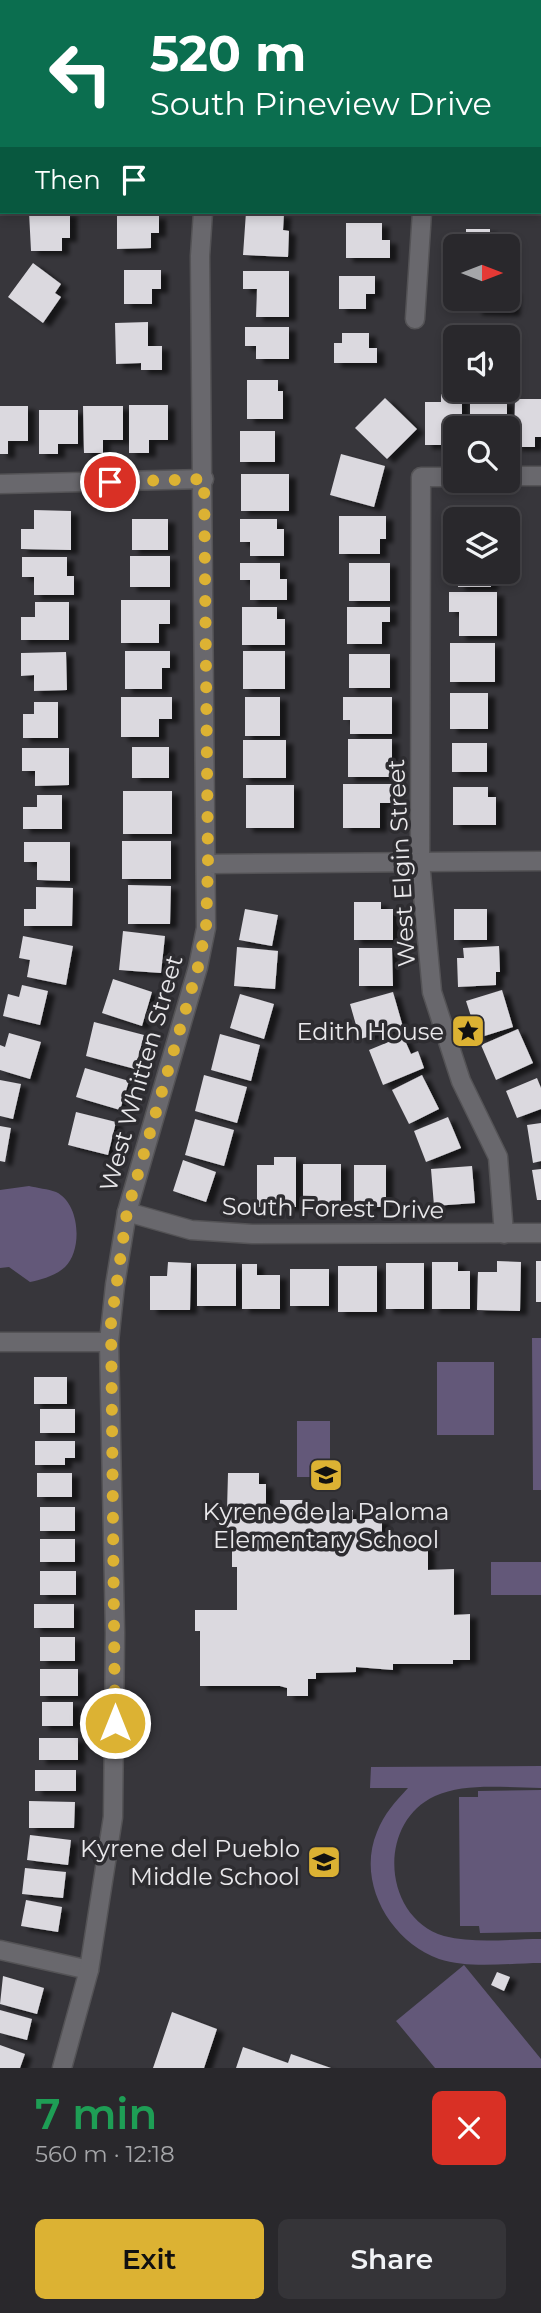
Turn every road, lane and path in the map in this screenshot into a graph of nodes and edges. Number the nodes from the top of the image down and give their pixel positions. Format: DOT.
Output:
graph roads {
  1 [pos="203,214"];
  2 [pos="422,214"];
  3 [pos="415,319"];
  4 [pos="520,476"];
  5 [pos="541,476"];
  6 [pos="443,477"];
  7 [pos="204,479"];
  8 [pos="0,484"];
  9 [pos="541,861"];
  10 [pos="420,862"];
  11 [pos="208,864"];
  12 [pos="127,1212"];
  13 [pos="541,1233"];
  14 [pos="504,1234"];
  15 [pos="0,1342"];
  16 [pos="109,1342"];
  17 [pos="0,1950"];
  18 [pos="89,1970"];
  19 [pos="62,2068"];
  1 -- 7 [label="street, West Whitten Street"];
  2 -- 3 [label="street"];
  4 -- 5 [label="street"];
  6 -- 10 [label="street, West Elgin Street"];
  7 -- 8 [label="street"];
  7 -- 11 [label="street, West Whitten Street"];
  9 -- 10 [label="street"];
  10 -- 11 [label="street"];
  10 -- 14 [label="street, West Elgin Street"];
  11 -- 12 [label="street, West Whitten Street"];
  12 -- 14 [label="street, South Forest Drive"];
  12 -- 16 [label="street, West Whitten Street"];
  13 -- 14 [label="street, South Forest Drive"];
  15 -- 16 [label="street"];
  16 -- 18 [label="street, West Whitten Street"];
  17 -- 18 [label="street"];
  18 -- 19 [label="street, West Whitten Street"];
}
